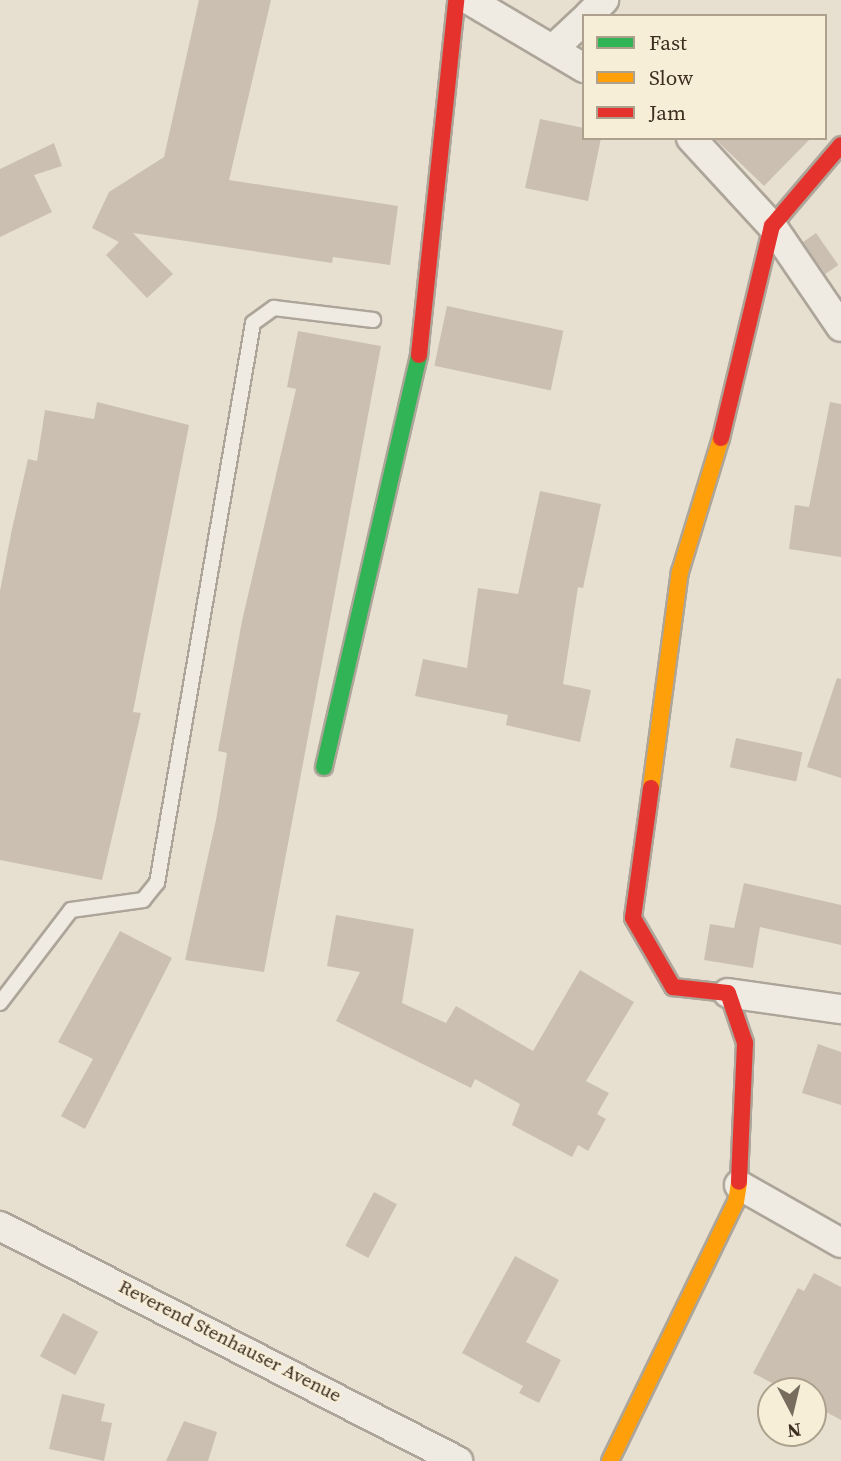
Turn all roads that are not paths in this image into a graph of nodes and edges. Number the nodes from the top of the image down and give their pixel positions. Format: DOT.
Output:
graph roads {
  1 [pos="456,0"];
  2 [pos="469,0"];
  3 [pos="604,0"];
  4 [pos="590,14"];
  5 [pos="582,22"];
  6 [pos="554,48"];
  7 [pos="582,67"];
  8 [pos="694,140"];
  9 [pos="841,145"];
  10 [pos="772,226"];
  11 [pos="373,320"];
  12 [pos="841,327"];
  13 [pos="324,766"];
  14 [pos="728,993"];
  15 [pos="0,1003"];
  16 [pos="841,1009"];
  17 [pos="739,1185"];
  18 [pos="0,1226"];
  19 [pos="841,1243"];
  20 [pos="458,1461"];
  21 [pos="610,1461"];
  1 -- 13 [label="street"];
  2 -- 6 [label="street"];
  3 -- 4 [label="street"];
  5 -- 6 [label="street"];
  6 -- 7 [label="street"];
  8 -- 10 [label="street"];
  9 -- 10 [label="street"];
  10 -- 12 [label="street"];
  10 -- 14 [label="street"];
  11 -- 15 [label="lane"];
  14 -- 16 [label="street"];
  14 -- 17 [label="street"];
  17 -- 19 [label="street"];
  17 -- 21 [label="street"];
  18 -- 20 [label="street, Reverend Stenhauser Avenue"];
}
